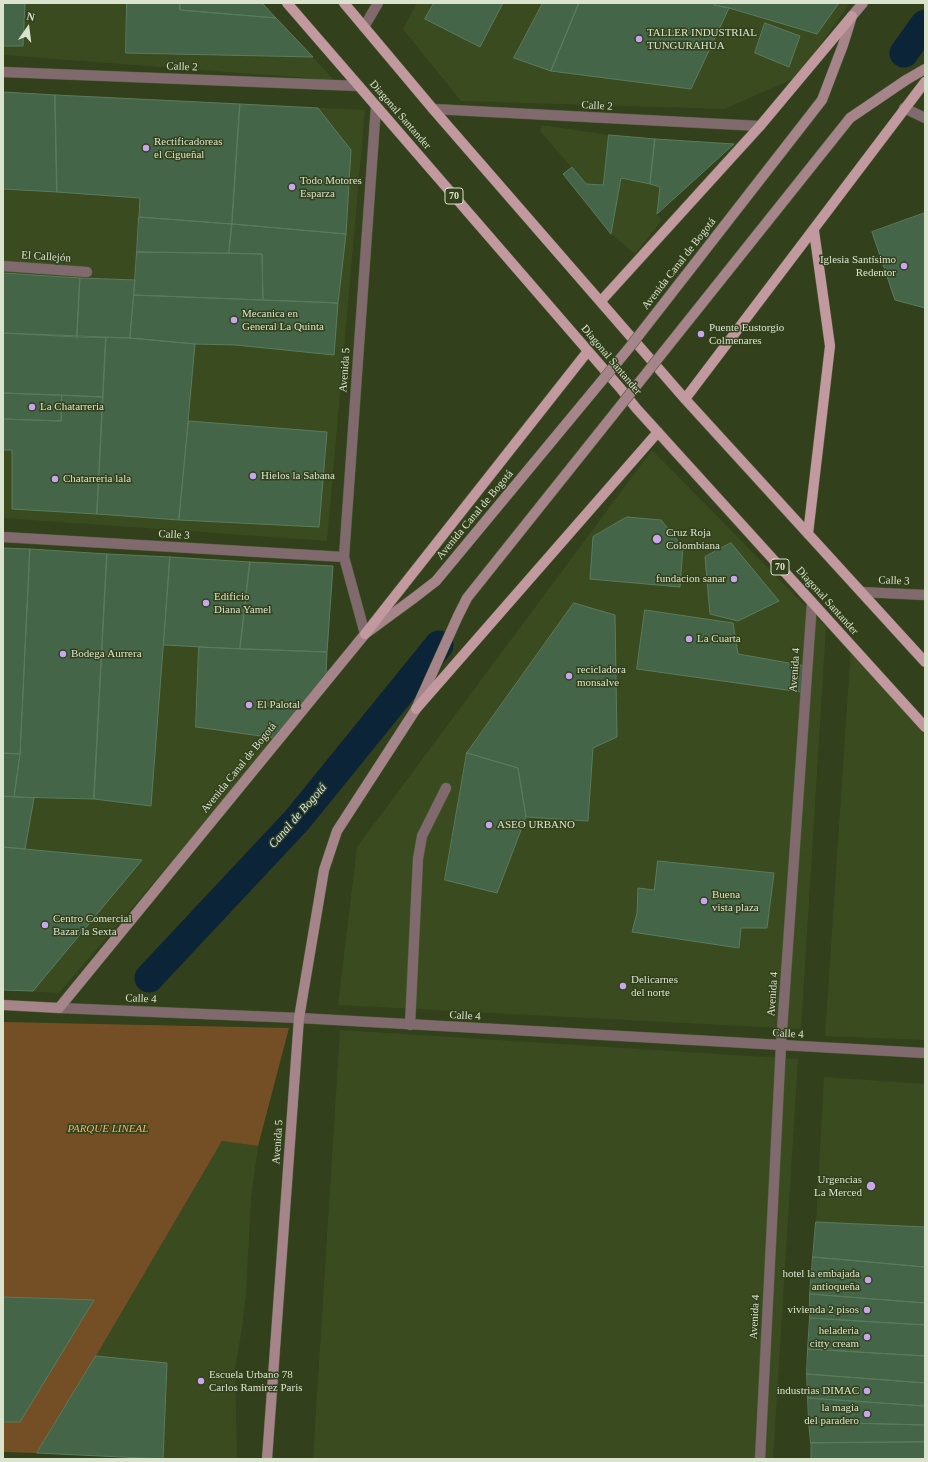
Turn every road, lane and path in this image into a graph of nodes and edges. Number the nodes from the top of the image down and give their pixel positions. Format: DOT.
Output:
graph roads {
  1 [pos="287,3"];
  2 [pos="344,3"];
  3 [pos="378,3"];
  4 [pos="863,3"];
  5 [pos="852,16"];
  6 [pos="364,27"];
  7 [pos="925,69"];
  8 [pos="3,72"];
  9 [pos="925,82"];
  10 [pos="359,86"];
  11 [pos="376,106"];
  12 [pos="904,108"];
  13 [pos="433,109"];
  14 [pos="925,118"];
  15 [pos="760,126"];
  16 [pos="814,231"];
  17 [pos="3,266"];
  18 [pos="87,272"];
  19 [pos="600,301"];
  20 [pos="588,351"];
  21 [pos="685,399"];
  22 [pos="658,432"];
  23 [pos="808,534"];
  24 [pos="3,537"];
  25 [pos="344,557"];
  26 [pos="861,592"];
  27 [pos="925,594"];
  28 [pos="812,602"];
  29 [pos="365,634"];
  30 [pos="925,662"];
  31 [pos="416,709"];
  32 [pos="925,727"];
  33 [pos="446,788"];
  34 [pos="3,1005"];
  35 [pos="59,1008"];
  36 [pos="299,1018"];
  37 [pos="410,1024"];
  38 [pos="781,1045"];
  39 [pos="925,1053"];
  40 [pos="267,1459"];
  41 [pos="760,1459"];
  1 -- 10 [label="main road, Diagonal Santander / 70"];
  2 -- 6 [label="main road"];
  3 -- 6 [label="street"];
  4 -- 5 [label="main road, Avenida Canal de Bogotá"];
  5 -- 15 [label="main road"];
  5 -- 29 [label="main road, Avenida Canal de Bogotá, bridge"];
  6 -- 13 [label="main road"];
  7 -- 31 [label="main road, bridge"];
  8 -- 10 [label="street, Calle 2"];
  9 -- 12 [label="main road"];
  10 -- 11 [label="main road, Diagonal Santander / 70"];
  11 -- 20 [label="main road, Diagonal Santander / 70"];
  11 -- 25 [label="street, Avenida 5"];
  12 -- 14 [label="street"];
  12 -- 16 [label="main road"];
  13 -- 15 [label="street, Calle 2"];
  13 -- 19 [label="main road"];
  15 -- 19 [label="main road"];
  16 -- 21 [label="main road"];
  16 -- 23 [label="main road"];
  17 -- 18 [label="street, El Callejón"];
  19 -- 21 [label="main road"];
  20 -- 22 [label="main road, Diagonal Santander / 70"];
  20 -- 29 [label="main road"];
  21 -- 23 [label="main road"];
  22 -- 28 [label="main road, Diagonal Santander / 70"];
  22 -- 31 [label="main road"];
  23 -- 26 [label="main road"];
  24 -- 25 [label="street, Calle 3"];
  25 -- 29 [label="street, Avenida 5"];
  26 -- 27 [label="street, Calle 3"];
  26 -- 30 [label="main road"];
  28 -- 32 [label="main road, Diagonal Santander / 70"];
  28 -- 38 [label="street, Avenida 4"];
  29 -- 35 [label="main road, Avenida Canal de Bogotá"];
  31 -- 36 [label="main road, Avenida 5"];
  33 -- 37 [label="street"];
  34 -- 35 [label="main road, Calle 4"];
  35 -- 36 [label="street, Calle 4"];
  36 -- 37 [label="street, Calle 4"];
  36 -- 40 [label="main road, Avenida 5"];
  37 -- 38 [label="street, Calle 4"];
  38 -- 39 [label="street, Calle 4"];
  38 -- 41 [label="street, Avenida 4"];
}
